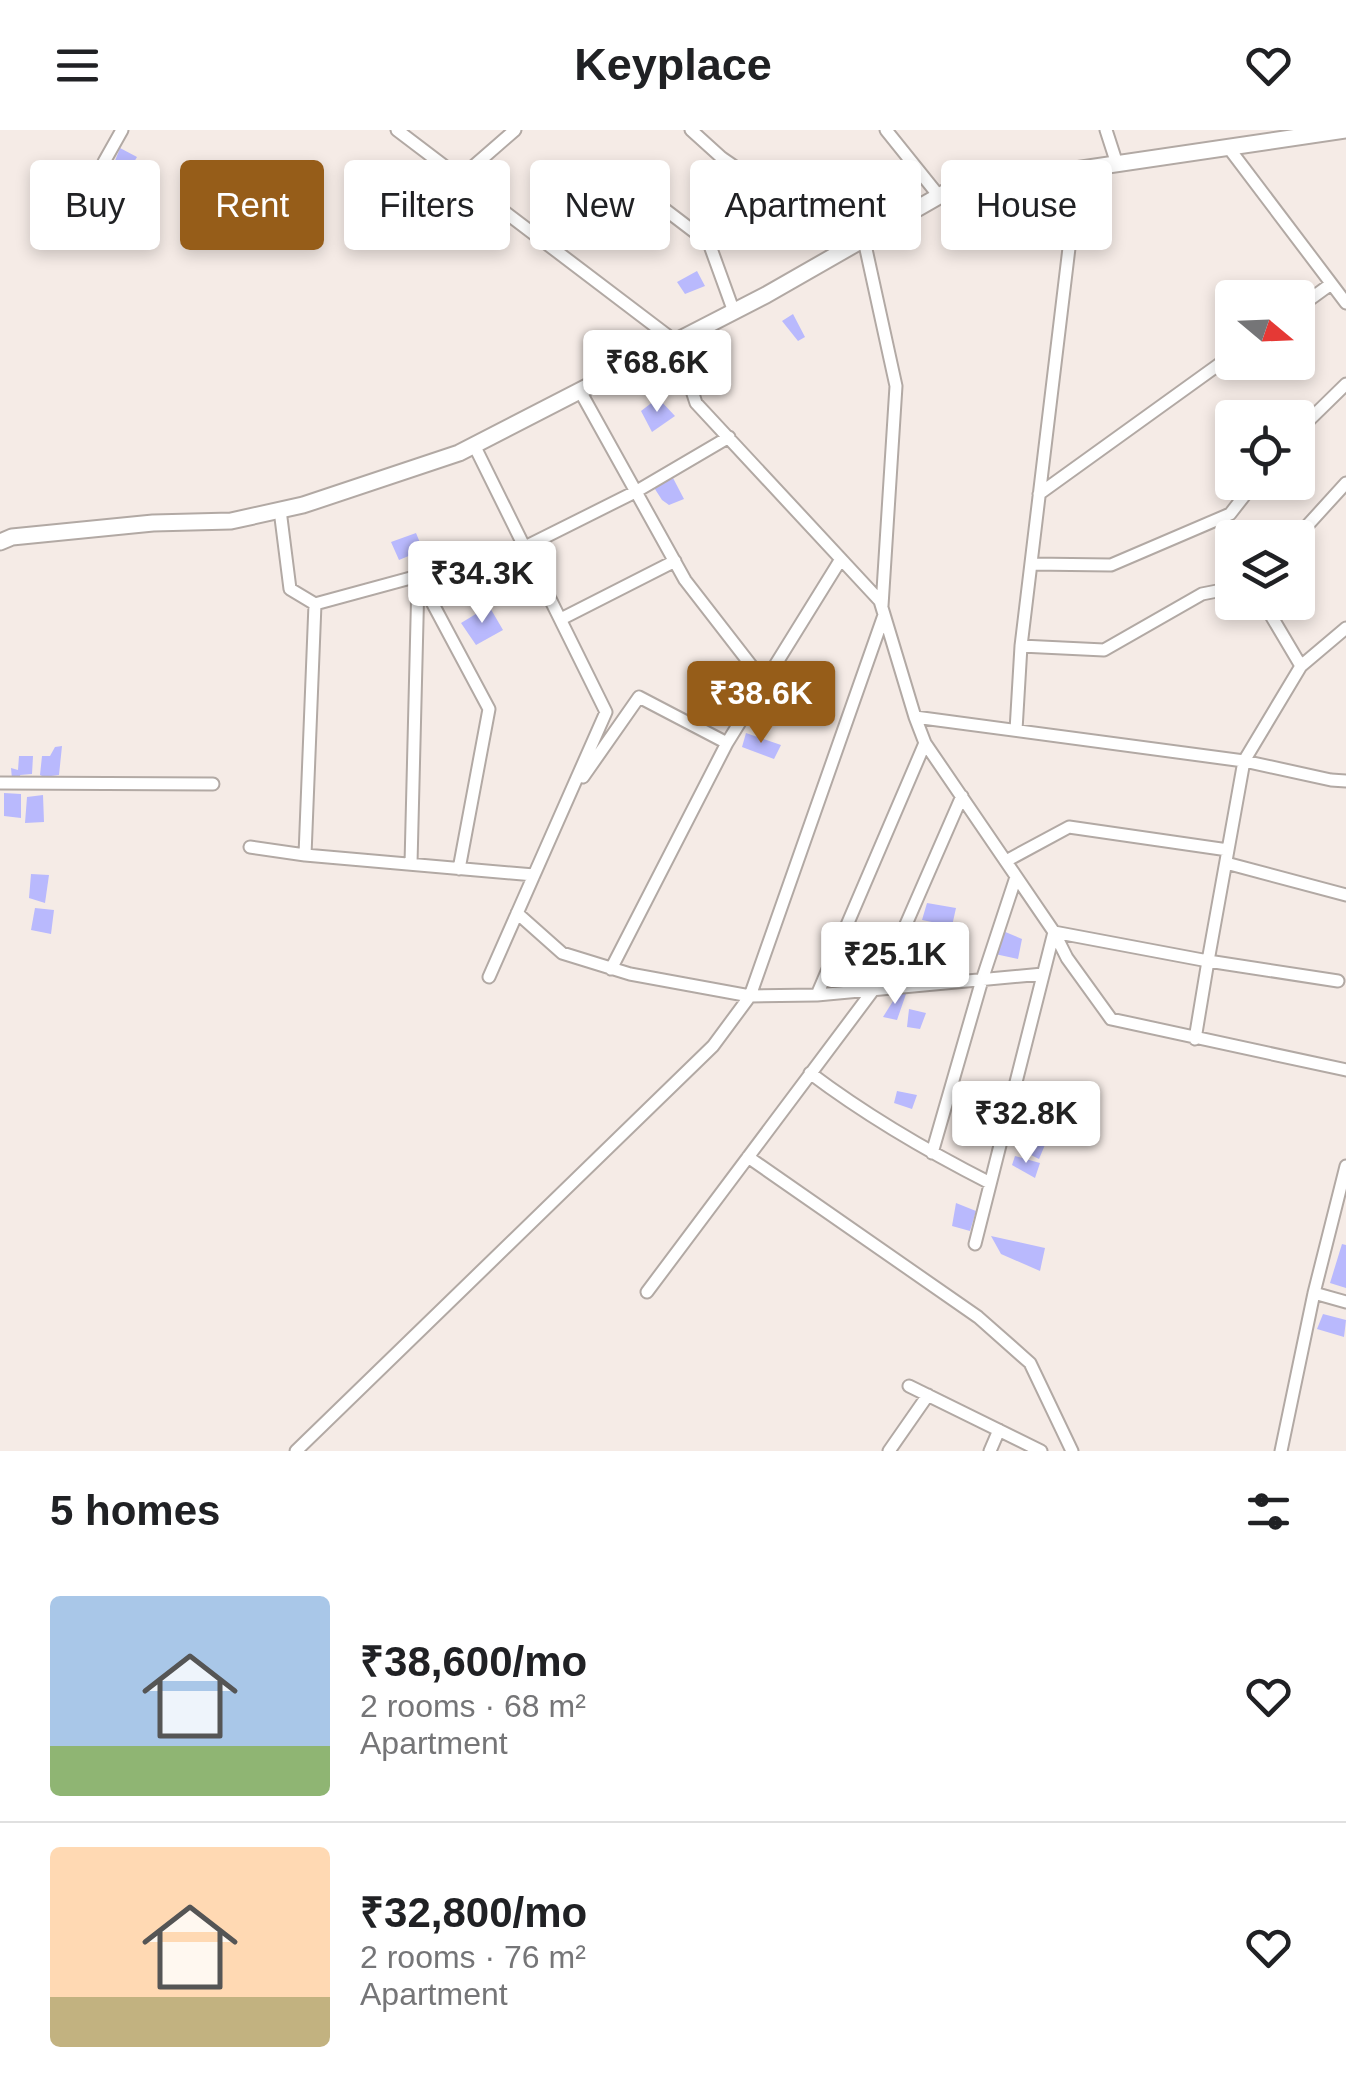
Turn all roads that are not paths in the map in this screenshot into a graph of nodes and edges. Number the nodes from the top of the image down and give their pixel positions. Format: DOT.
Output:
graph roads {
  1 [pos="122,130"];
  2 [pos="397,130"];
  3 [pos="515,130"];
  4 [pos="690,130"];
  5 [pos="886,130"];
  6 [pos="1106,130"];
  7 [pos="1346,130"];
  8 [pos="1228,148"];
  9 [pos="105,160"];
  10 [pos="436,160"];
  11 [pos="481,160"];
  12 [pos="725,160"];
  13 [pos="1117,164"];
  14 [pos="939,196"];
  15 [pos="921,206"];
  16 [pos="670,213"];
  17 [pos="510,216"];
  18 [pos="530,231"];
  19 [pos="555,250"];
  20 [pos="845,250"];
  21 [pos="859,250"];
  22 [pos="1069,250"];
  23 [pos="1331,284"];
  24 [pos="1315,296"];
  25 [pos="1346,304"];
  26 [pos="734,312"];
  27 [pos="676,342"];
  28 [pos="1215,367"];
  29 [pos="1346,384"];
  30 [pos="580,391"];
  31 [pos="1315,414"];
  32 [pos="728,438"];
  33 [pos="474,445"];
  34 [pos="1346,483"];
  35 [pos="636,491"];
  36 [pos="1039,494"];
  37 [pos="1241,500"];
  38 [pos="280,510"];
  39 [pos="1312,520"];
  40 [pos="0,542"];
  41 [pos="525,547"];
  42 [pos="842,558"];
  43 [pos="675,561"];
  44 [pos="1031,564"];
  45 [pos="418,576"];
  46 [pos="1215,591"];
  47 [pos="315,604"];
  48 [pos="883,611"];
  49 [pos="561,619"];
  50 [pos="1274,620"];
  51 [pos="1346,628"];
  52 [pos="1020,646"];
  53 [pos="1301,666"];
  54 [pos="764,682"];
  55 [pos="914,717"];
  56 [pos="1016,730"];
  57 [pos="727,743"];
  58 [pos="926,743"];
  59 [pos="1244,760"];
  60 [pos="1346,781"];
  61 [pos="0,782"];
  62 [pos="214,784"];
  63 [pos="962,796"];
  64 [pos="568,800"];
  65 [pos="250,847"];
  66 [pos="305,855"];
  67 [pos="1227,856"];
  68 [pos="1006,861"];
  69 [pos="411,864"];
  70 [pos="459,868"];
  71 [pos="534,875"];
  72 [pos="1016,877"];
  73 [pos="1346,894"];
  74 [pos="517,912"];
  75 [pos="1054,932"];
  76 [pos="1208,961"];
  77 [pos="611,968"];
  78 [pos="1043,974"];
  79 [pos="489,977"];
  80 [pos="982,980"];
  81 [pos="1338,981"];
  82 [pos="873,990"];
  83 [pos="818,995"];
  84 [pos="750,996"];
  85 [pos="1195,1039"];
  86 [pos="1346,1070"];
  87 [pos="810,1073"];
  88 [pos="932,1153"];
  89 [pos="748,1156"];
  90 [pos="1346,1166"];
  91 [pos="990,1183"];
  92 [pos="975,1244"];
  93 [pos="647,1292"];
  94 [pos="1314,1293"];
  95 [pos="1346,1302"];
  96 [pos="909,1386"];
  97 [pos="928,1395"];
  98 [pos="999,1430"];
  99 [pos="296,1451"];
  100 [pos="889,1451"];
  101 [pos="990,1451"];
  102 [pos="1041,1451"];
  103 [pos="1072,1451"];
  104 [pos="1282,1451"];
  1 -- 9 [label="street"];
  2 -- 10 [label="street"];
  3 -- 11 [label="street"];
  4 -- 12 [label="street"];
  5 -- 14 [label="street"];
  6 -- 13 [label="street"];
  7 -- 8 [label="main road"];
  8 -- 13 [label="main road"];
  8 -- 23 [label="street"];
  13 -- 14 [label="main road"];
  14 -- 15 [label="main road"];
  16 -- 26 [label="street"];
  17 -- 18 [label="street"];
  19 -- 27 [label="street"];
  20 -- 26 [label="main road"];
  21 -- 48 [label="street"];
  22 -- 36 [label="street"];
  23 -- 24 [label="street"];
  23 -- 25 [label="street"];
  26 -- 27 [label="main road"];
  27 -- 30 [label="main road"];
  27 -- 32 [label="street"];
  28 -- 36 [label="street"];
  29 -- 31 [label="street"];
  30 -- 33 [label="main road"];
  30 -- 35 [label="street"];
  32 -- 35 [label="street"];
  32 -- 42 [label="street"];
  33 -- 38 [label="main road"];
  33 -- 41 [label="street"];
  34 -- 39 [label="street"];
  35 -- 41 [label="street"];
  35 -- 43 [label="street"];
  36 -- 44 [label="street"];
  37 -- 44 [label="street"];
  38 -- 40 [label="main road"];
  38 -- 47 [label="street"];
  41 -- 45 [label="street"];
  41 -- 49 [label="street"];
  42 -- 48 [label="street"];
  42 -- 54 [label="street"];
  43 -- 49 [label="street"];
  43 -- 54 [label="street"];
  44 -- 52 [label="street"];
  45 -- 47 [label="street"];
  45 -- 69 [label="street"];
  45 -- 70 [label="street"];
  46 -- 52 [label="street"];
  47 -- 66 [label="street"];
  48 -- 55 [label="street"];
  48 -- 84 [label="street"];
  49 -- 64 [label="street"];
  50 -- 53 [label="street"];
  51 -- 53 [label="street"];
  52 -- 56 [label="street"];
  53 -- 59 [label="street"];
  54 -- 57 [label="street"];
  55 -- 56 [label="street"];
  55 -- 58 [label="street"];
  56 -- 59 [label="street"];
  57 -- 64 [label="street"];
  57 -- 77 [label="street"];
  58 -- 63 [label="street"];
  58 -- 83 [label="street"];
  59 -- 60 [label="street"];
  59 -- 67 [label="street"];
  61 -- 62 [label="street"];
  63 -- 68 [label="street"];
  63 -- 82 [label="street"];
  64 -- 71 [label="street"];
  65 -- 66 [label="street"];
  66 -- 69 [label="street"];
  67 -- 68 [label="street"];
  67 -- 73 [label="street"];
  67 -- 76 [label="street"];
  68 -- 72 [label="street"];
  69 -- 70 [label="street"];
  70 -- 71 [label="street"];
  71 -- 74 [label="street"];
  72 -- 75 [label="street"];
  72 -- 80 [label="street"];
  74 -- 77 [label="street"];
  74 -- 79 [label="street"];
  75 -- 76 [label="street"];
  75 -- 78 [label="street"];
  75 -- 85 [label="street"];
  76 -- 81 [label="street"];
  76 -- 85 [label="street"];
  77 -- 84 [label="street"];
  78 -- 80 [label="street"];
  78 -- 91 [label="street"];
  80 -- 82 [label="street"];
  80 -- 88 [label="street"];
  82 -- 83 [label="street"];
  82 -- 87 [label="street"];
  83 -- 84 [label="street"];
  84 -- 99 [label="street"];
  85 -- 86 [label="street"];
  87 -- 88 [label="street"];
  87 -- 89 [label="street"];
  88 -- 91 [label="street"];
  89 -- 93 [label="street"];
  89 -- 103 [label="street"];
  90 -- 94 [label="street"];
  91 -- 92 [label="street"];
  94 -- 95 [label="street"];
  94 -- 104 [label="street"];
  96 -- 97 [label="street"];
  97 -- 98 [label="street"];
  97 -- 100 [label="street"];
  98 -- 101 [label="street"];
  98 -- 102 [label="street"];
}
